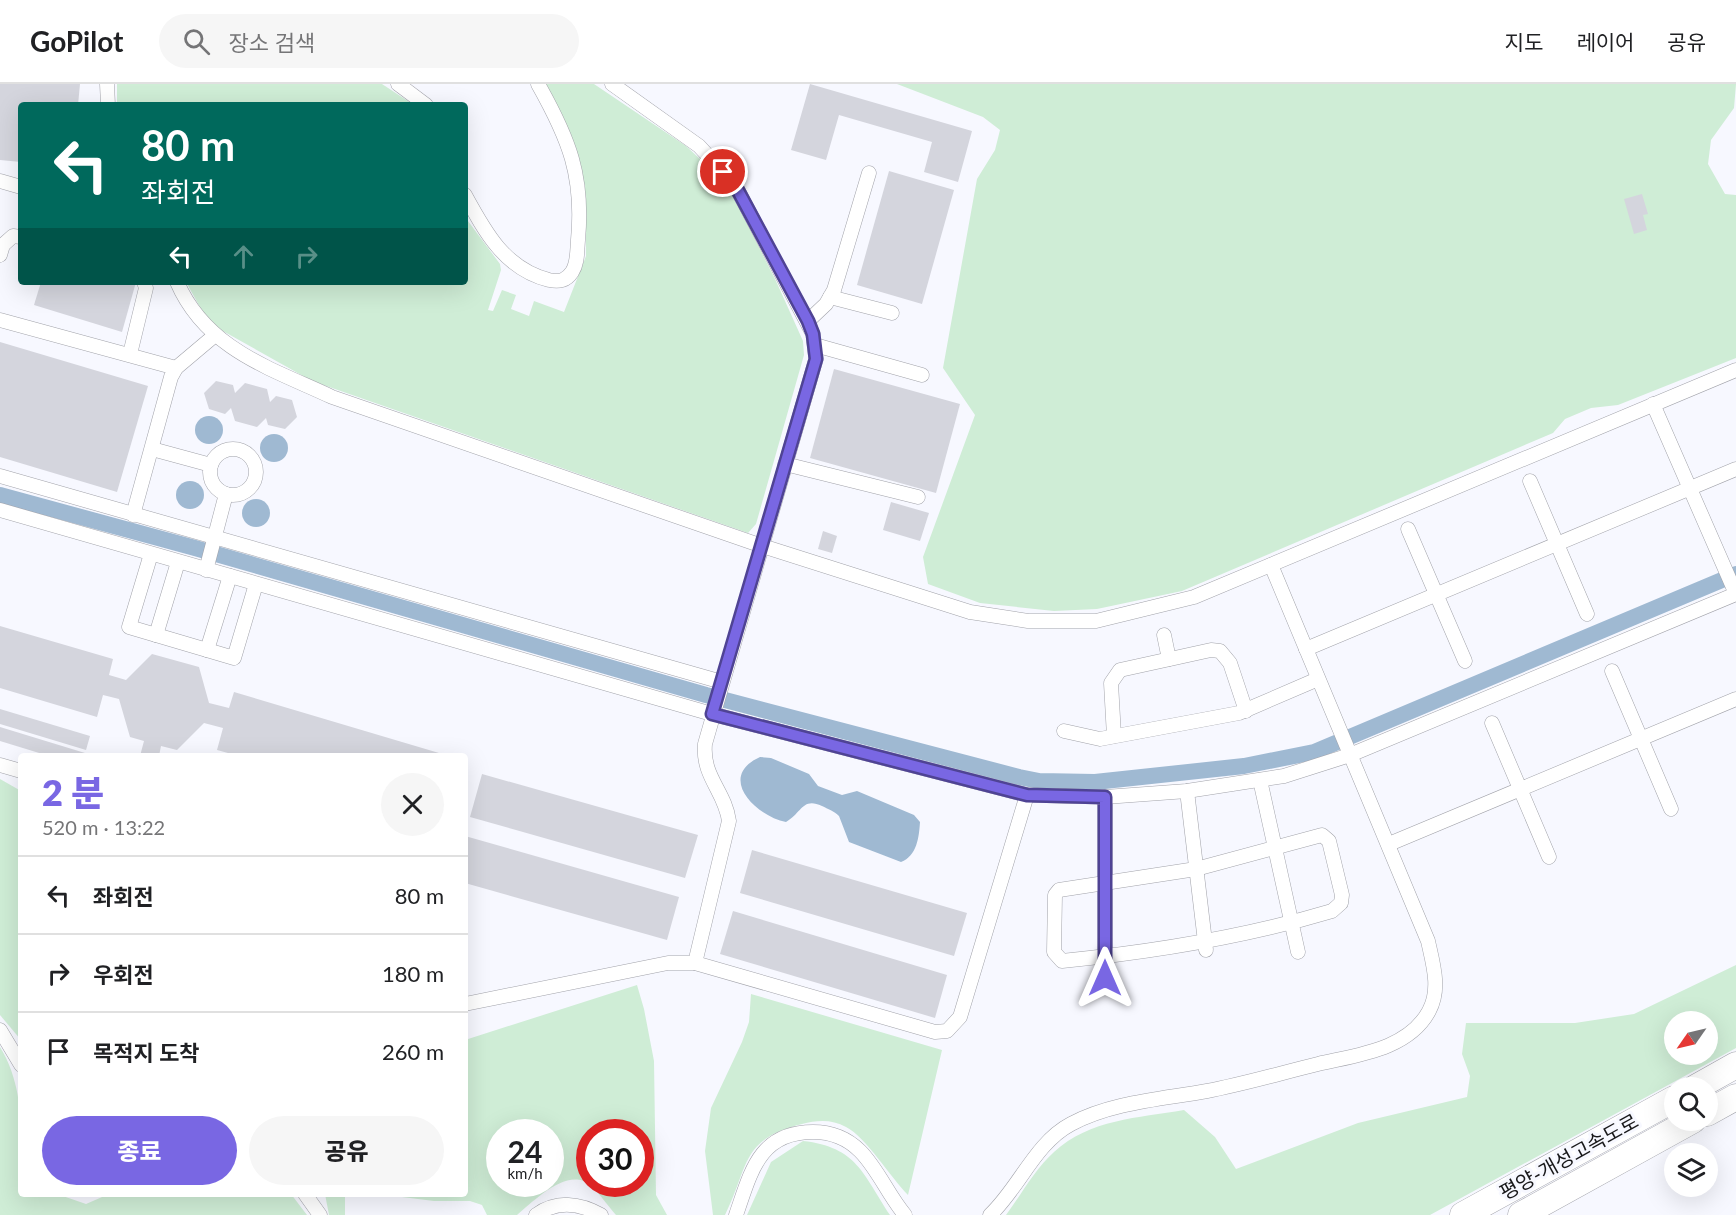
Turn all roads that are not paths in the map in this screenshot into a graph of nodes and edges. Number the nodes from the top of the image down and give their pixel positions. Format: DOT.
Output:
graph roads {
  1 [pos="107,84"];
  2 [pos="398,84"];
  3 [pos="538,84"];
  4 [pos="612,84"];
  5 [pos="108,102"];
  6 [pos="422,102"];
  7 [pos="869,173"];
  8 [pos="0,181"];
  9 [pos="18,186"];
  10 [pos="468,201"];
  11 [pos="18,237"];
  12 [pos="0,255"];
  13 [pos="145,285"];
  14 [pos="178,285"];
  15 [pos="830,297"];
  16 [pos="892,313"];
  17 [pos="0,320"];
  18 [pos="808,321"];
  19 [pos="214,336"];
  20 [pos="814,345"];
  21 [pos="129,354"];
  22 [pos="176,368"];
  23 [pos="1736,370"];
  24 [pos="922,375"];
  25 [pos="1653,404"];
  26 [pos="152,449"];
  27 [pos="785,464"];
  28 [pos="211,465"];
  29 [pos="1736,469"];
  30 [pos="0,476"];
  31 [pos="1530,481"];
  32 [pos="1690,488"];
  33 [pos="226,494"];
  34 [pos="918,497"];
  35 [pos="0,510"];
  36 [pos="133,515"];
  37 [pos="1408,529"];
  38 [pos="215,543"];
  39 [pos="1557,544"];
  40 [pos="762,546"];
  41 [pos="151,554"];
  42 [pos="178,562"];
  43 [pos="208,565"];
  44 [pos="1271,565"];
  45 [pos="230,576"];
  46 [pos="256,584"];
  47 [pos="1735,592"];
  48 [pos="1437,595"];
  49 [pos="1587,614"];
  50 [pos="156,635"];
  51 [pos="1164,635"];
  52 [pos="1306,649"];
  53 [pos="207,650"];
  54 [pos="1169,659"];
  55 [pos="1465,661"];
  56 [pos="1612,670"];
  57 [pos="1318,679"];
  58 [pos="717,699"];
  59 [pos="1736,699"];
  60 [pos="1246,711"];
  61 [pos="1492,723"];
  62 [pos="1064,731"];
  63 [pos="1114,736"];
  64 [pos="1641,739"];
  65 [pos="1348,752"];
  66 [pos="0,765"];
  67 [pos="18,770"];
  68 [pos="1260,780"];
  69 [pos="1520,789"];
  70 [pos="1186,791"];
  71 [pos="1027,795"];
  72 [pos="1105,797"];
  73 [pos="1671,809"];
  74 [pos="1389,844"];
  75 [pos="1275,848"];
  76 [pos="1549,857"];
  77 [pos="1196,868"];
  78 [pos="1105,881"];
  79 [pos="1291,921"];
  80 [pos="1205,945"];
  81 [pos="1298,952"];
  82 [pos="1105,957"];
  83 [pos="695,963"];
  84 [pos="1105,978"];
  85 [pos="468,1003"];
  86 [pos="0,1030"];
  87 [pos="18,1060"];
  88 [pos="1736,1065"];
  89 [pos="1715,1077"];
  90 [pos="1736,1097"];
  91 [pos="1664,1104"];
  92 [pos="1718,1107"];
  93 [pos="1673,1131"];
  94 [pos="307,1197"];
  95 [pos="319,1197"];
  96 [pos="320,1215"];
  97 [pos="536,1215"];
  98 [pos="601,1215"];
  99 [pos="736,1215"];
  100 [pos="905,1215"];
  101 [pos="990,1215"];
  102 [pos="1463,1215"];
  103 [pos="1521,1215"];
  1 -- 5 [label="street"];
  2 -- 6 [label="street"];
  3 -- 10 [label="street"];
  4 -- 18 [label="street"];
  7 -- 15 [label="street"];
  8 -- 9 [label="street"];
  11 -- 12 [label="street"];
  13 -- 21 [label="street"];
  14 -- 19 [label="street"];
  15 -- 16 [label="street"];
  15 -- 18 [label="street"];
  17 -- 21 [label="street"];
  18 -- 20 [label="street"];
  19 -- 22 [label="street"];
  19 -- 40 [label="street"];
  20 -- 24 [label="street"];
  20 -- 27 [label="street"];
  21 -- 22 [label="street"];
  22 -- 26 [label="street"];
  23 -- 25 [label="street"];
  25 -- 32 [label="street"];
  25 -- 44 [label="street"];
  26 -- 28 [label="street"];
  26 -- 36 [label="street"];
  27 -- 34 [label="street"];
  27 -- 40 [label="street"];
  28 -- 33 [label="street"];
  28 -- 33 [label="street"];
  29 -- 32 [label="street"];
  30 -- 36 [label="street"];
  31 -- 39 [label="street"];
  32 -- 39 [label="street"];
  32 -- 47 [label="street"];
  33 -- 38 [label="street"];
  35 -- 41 [label="street"];
  36 -- 38 [label="street"];
  37 -- 48 [label="street"];
  38 -- 43 [label="street"];
  38 -- 58 [label="street"];
  39 -- 48 [label="street"];
  39 -- 49 [label="street"];
  40 -- 44 [label="street"];
  40 -- 58 [label="street"];
  41 -- 42 [label="street"];
  41 -- 50 [label="street"];
  42 -- 43 [label="street"];
  42 -- 50 [label="street"];
  43 -- 45 [label="street"];
  44 -- 52 [label="street"];
  45 -- 46 [label="street"];
  45 -- 53 [label="street"];
  46 -- 53 [label="street"];
  46 -- 58 [label="street"];
  47 -- 65 [label="street"];
  48 -- 52 [label="street"];
  48 -- 55 [label="street"];
  50 -- 53 [label="street"];
  51 -- 54 [label="street"];
  52 -- 57 [label="street"];
  54 -- 60 [label="street"];
  54 -- 63 [label="street"];
  56 -- 64 [label="street"];
  57 -- 60 [label="street"];
  57 -- 65 [label="street"];
  58 -- 71 [label="street"];
  58 -- 83 [label="street"];
  59 -- 64 [label="street"];
  60 -- 63 [label="street"];
  61 -- 69 [label="street"];
  62 -- 63 [label="street"];
  64 -- 69 [label="street"];
  64 -- 73 [label="street"];
  65 -- 68 [label="street"];
  65 -- 74 [label="street"];
  66 -- 67 [label="street"];
  68 -- 70 [label="street"];
  68 -- 75 [label="street"];
  69 -- 74 [label="street"];
  69 -- 76 [label="street"];
  70 -- 72 [label="street"];
  70 -- 77 [label="street"];
  71 -- 72 [label="street"];
  71 -- 83 [label="street"];
  72 -- 78 [label="street"];
  74 -- 101 [label="street"];
  75 -- 77 [label="street"];
  75 -- 79 [label="street"];
  75 -- 79 [label="street"];
  77 -- 78 [label="street"];
  77 -- 80 [label="street"];
  78 -- 82 [label="street"];
  78 -- 82 [label="street"];
  79 -- 80 [label="street"];
  79 -- 81 [label="street"];
  80 -- 82 [label="street"];
  82 -- 84 [label="street"];
  83 -- 85 [label="street"];
  86 -- 87 [label="street"];
  88 -- 89 [label="highway"];
  90 -- 92 [label="highway"];
  91 -- 102 [label="highway, 평양-개성고속도로"];
  93 -- 103 [label="highway, 평양-개성고속도로"];
  94 -- 96 [label="street"];
  95 -- 96 [label="street"];
  97 -- 98 [label="street"];
  99 -- 100 [label="street"];
}
